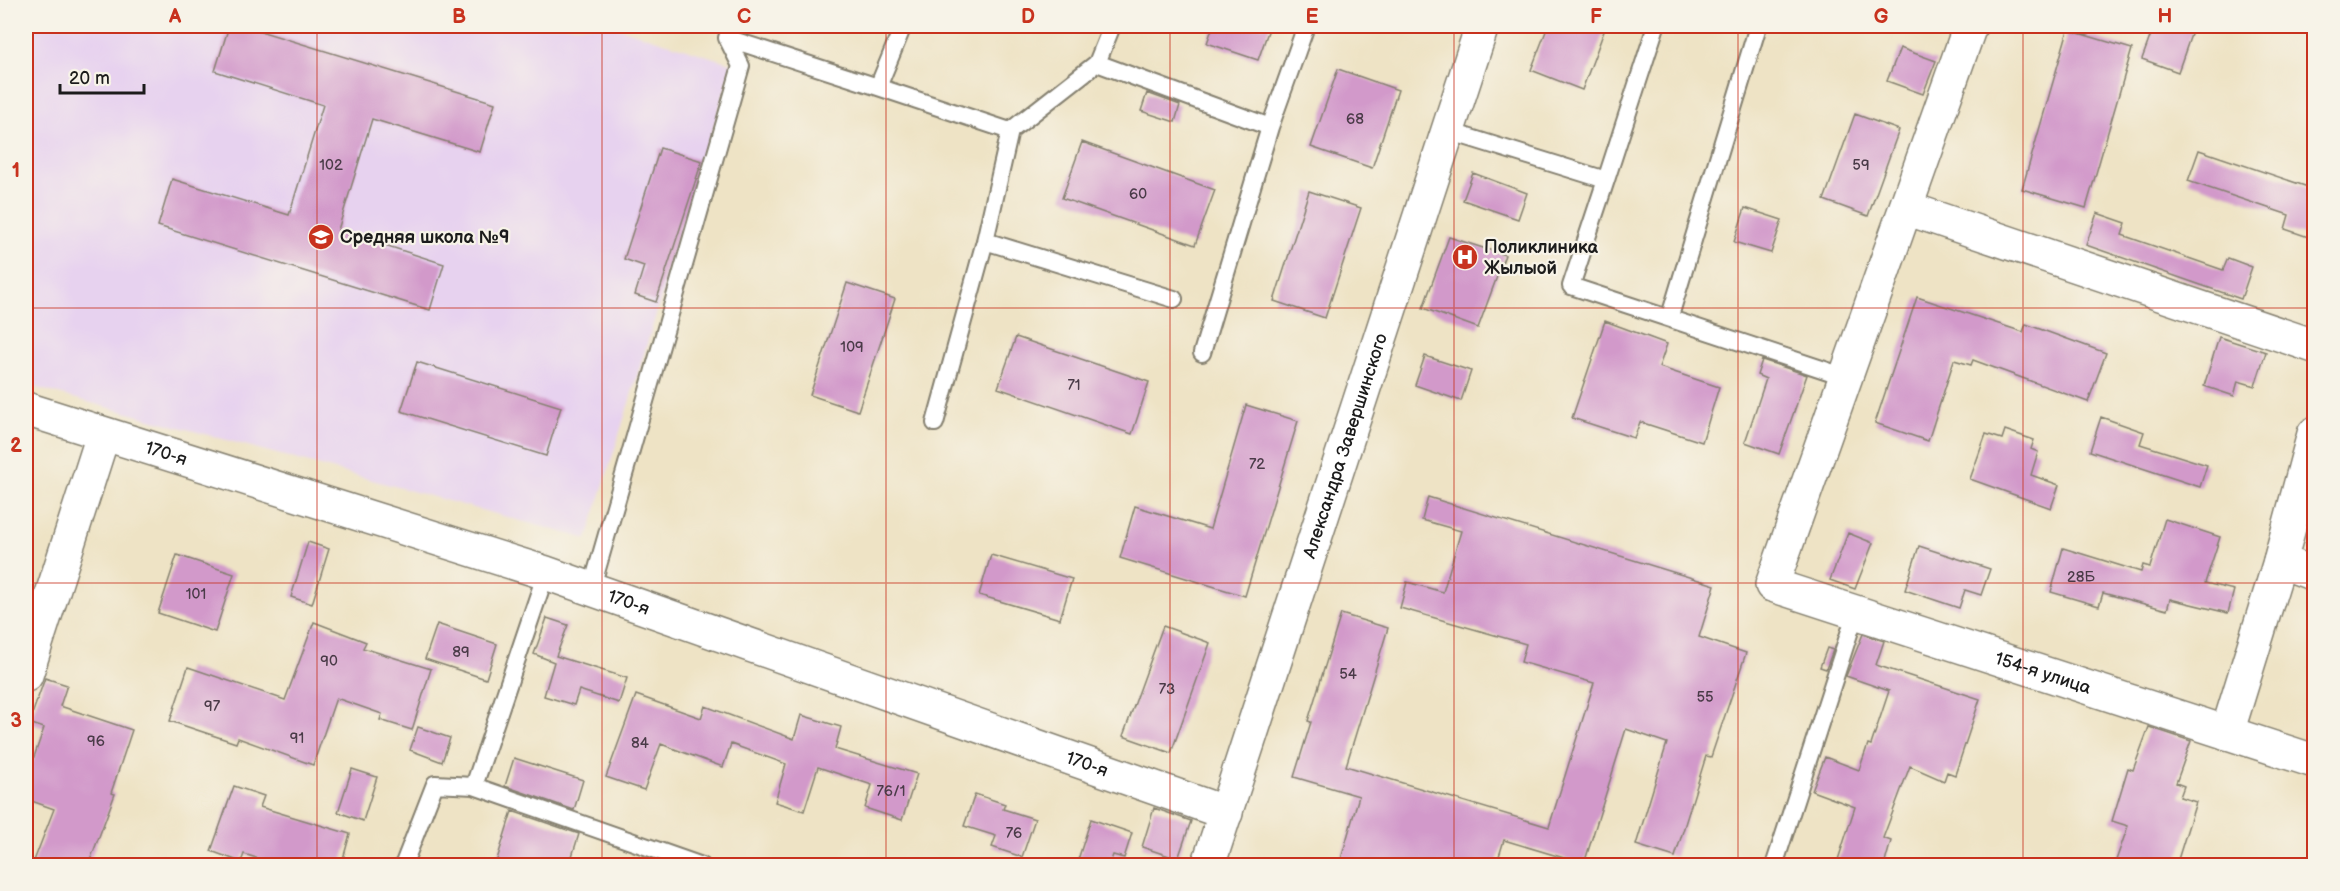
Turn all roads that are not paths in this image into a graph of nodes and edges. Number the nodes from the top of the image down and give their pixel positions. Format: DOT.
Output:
graph roads {
  1 [pos="903,26"];
  2 [pos="1112,26"];
  3 [pos="1306,26"];
  4 [pos="1482,26"];
  5 [pos="1656,26"];
  6 [pos="1758,26"];
  7 [pos="1970,26"];
  8 [pos="729,32"];
  9 [pos="1097,63"];
  10 [pos="878,87"];
  11 [pos="1270,127"];
  12 [pos="1448,131"];
  13 [pos="1010,132"];
  14 [pos="1606,180"];
  15 [pos="1906,208"];
  16 [pos="985,240"];
  17 [pos="1174,299"];
  18 [pos="1670,316"];
  19 [pos="2314,346"];
  20 [pos="1203,353"];
  21 [pos="1846,377"];
  22 [pos="26,409"];
  23 [pos="935,423"];
  24 [pos="2314,434"];
  25 [pos="103,435"];
  26 [pos="2280,561"];
  27 [pos="546,573"];
  28 [pos="2314,574"];
  29 [pos="591,590"];
  30 [pos="1856,612"];
  31 [pos="26,675"];
  32 [pos="2227,733"];
  33 [pos="2314,761"];
  34 [pos="474,786"];
  35 [pos="1226,813"];
  36 [pos="403,866"];
  37 [pos="702,866"];
  38 [pos="1208,866"];
  39 [pos="1774,866"];
  1 -- 10 [label="lane"];
  2 -- 9 [label="lane"];
  3 -- 11 [label="lane"];
  4 -- 12 [label="street, Александра Завершинского"];
  5 -- 14 [label="lane"];
  6 -- 18 [label="lane"];
  7 -- 15 [label="street"];
  8 -- 10 [label="lane"];
  8 -- 29 [label="lane"];
  9 -- 11 [label="lane"];
  9 -- 13 [label="lane"];
  10 -- 13 [label="lane"];
  11 -- 20 [label="lane"];
  12 -- 14 [label="lane"];
  12 -- 35 [label="street, Александра Завершинского"];
  13 -- 16 [label="lane"];
  14 -- 18 [label="lane"];
  15 -- 19 [label="street"];
  15 -- 21 [label="street"];
  16 -- 17 [label="lane"];
  16 -- 23 [label="lane"];
  18 -- 21 [label="lane"];
  21 -- 30 [label="street, 154-я улица"];
  22 -- 25 [label="street, 170-я"];
  24 -- 26 [label="street"];
  25 -- 27 [label="street, 170-я"];
  25 -- 31 [label="street"];
  26 -- 28 [label="street"];
  26 -- 32 [label="street"];
  27 -- 29 [label="street, 170-я"];
  27 -- 34 [label="lane"];
  29 -- 35 [label="street, 170-я"];
  30 -- 32 [label="street, 154-я улица"];
  30 -- 39 [label="lane"];
  32 -- 33 [label="street, 154-я улица"];
  34 -- 36 [label="lane"];
  34 -- 37 [label="lane"];
  35 -- 38 [label="street, Александра Завершинского"];
}
